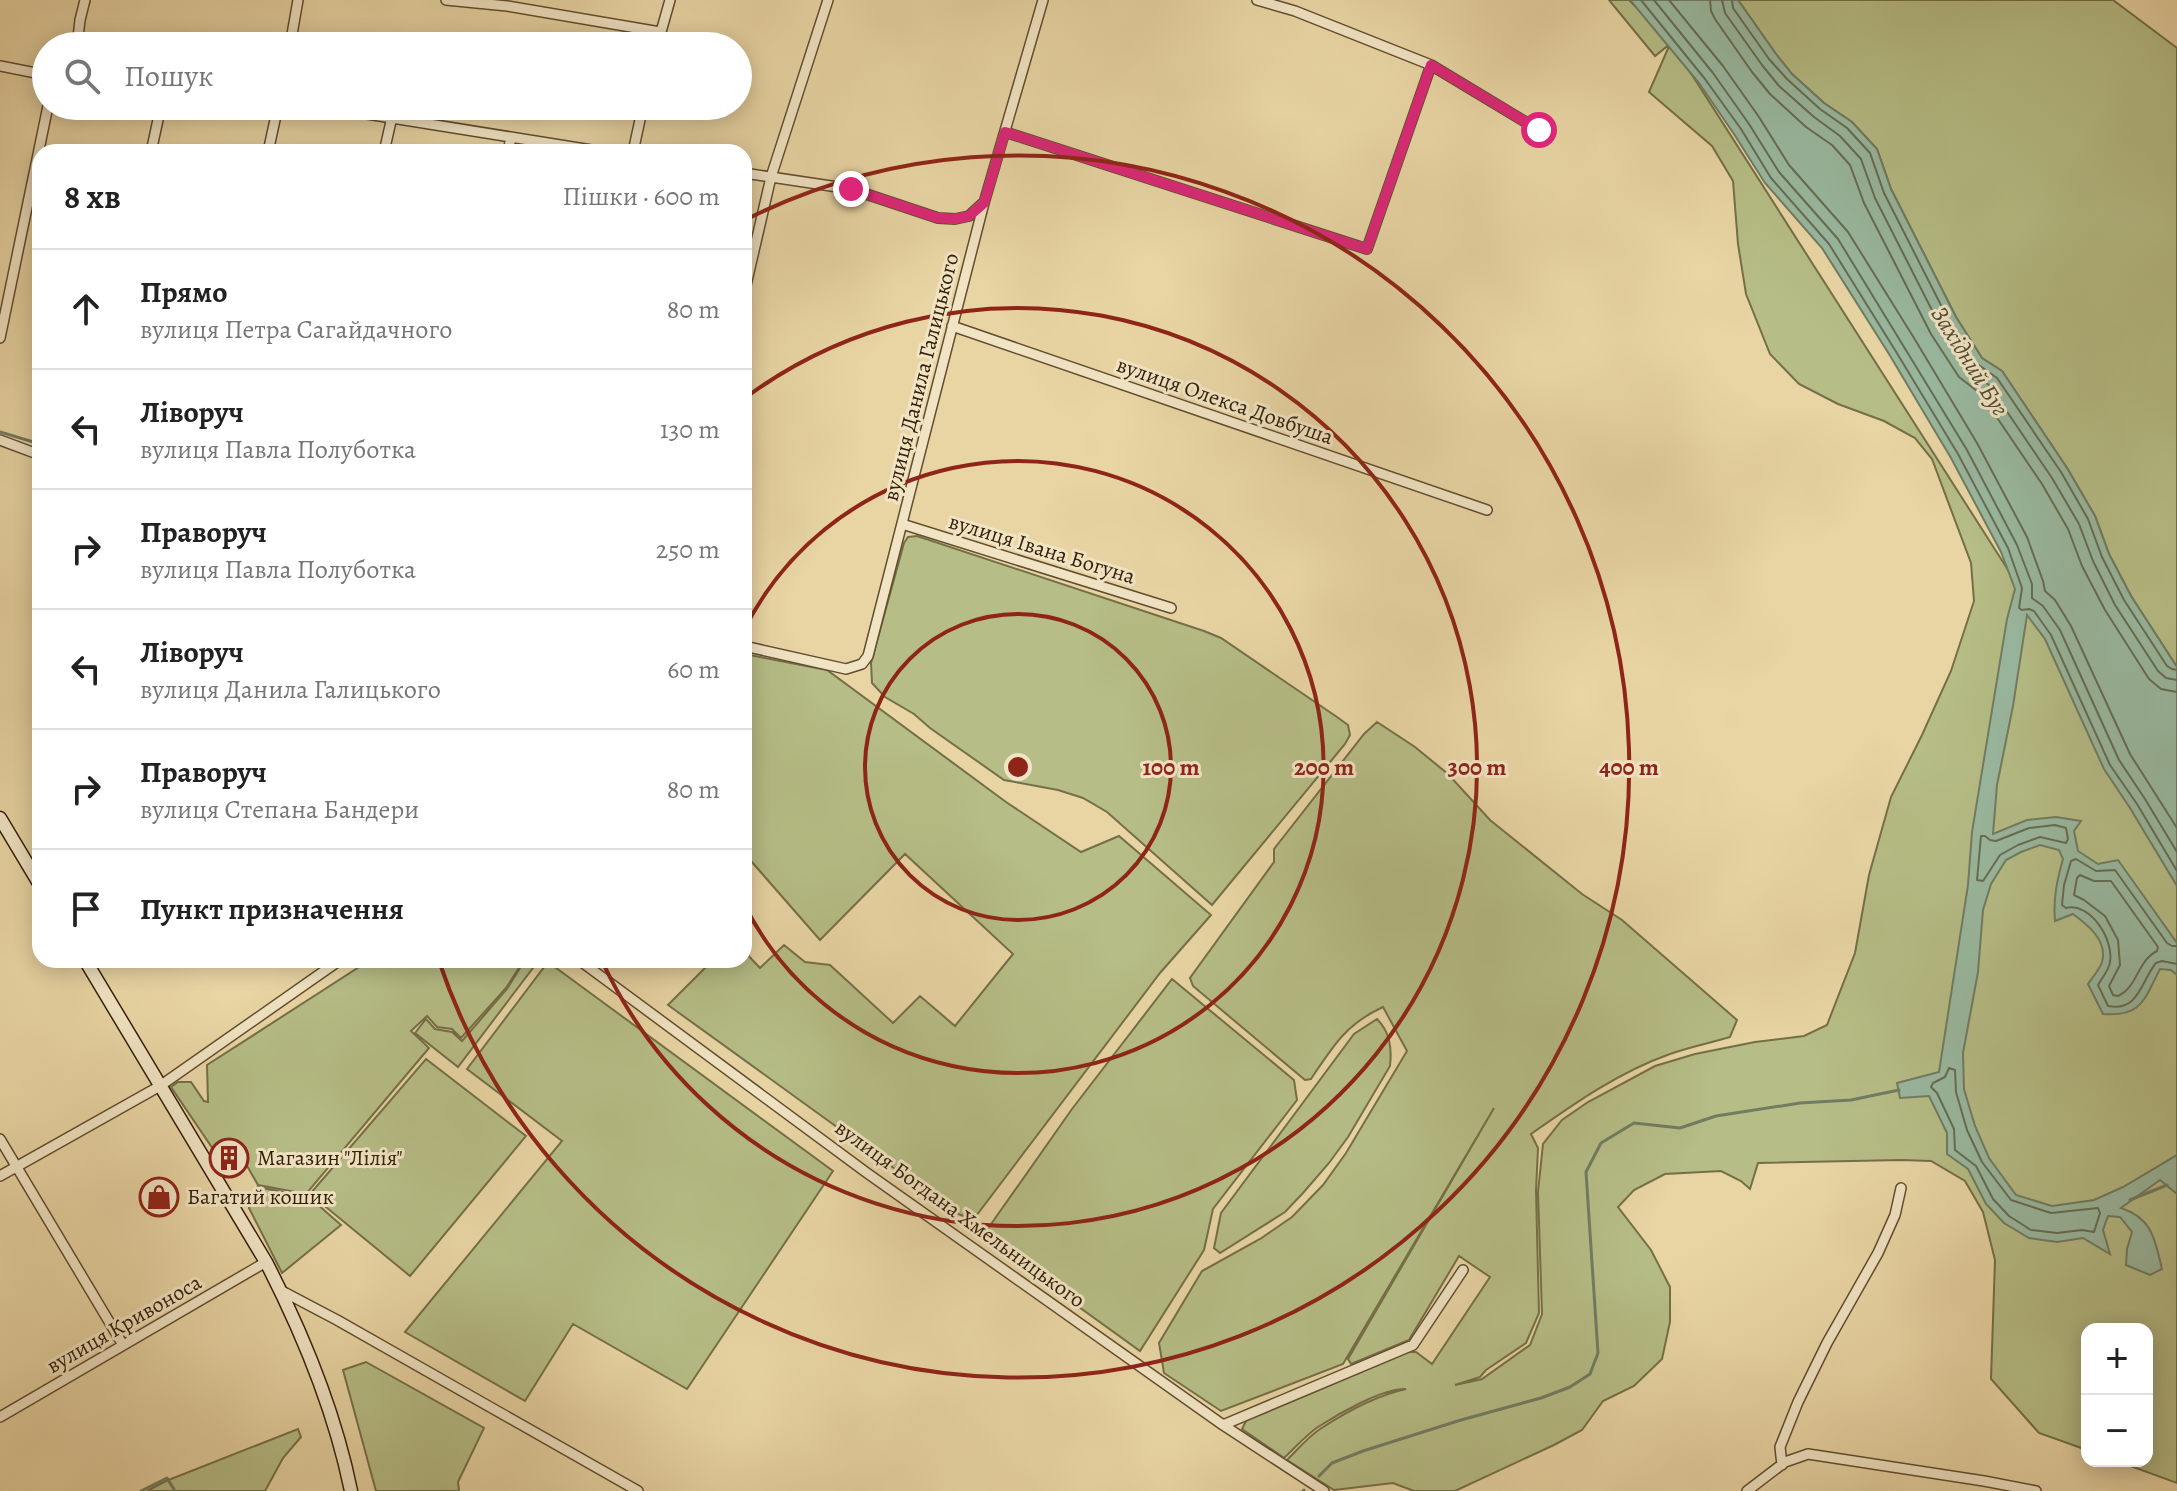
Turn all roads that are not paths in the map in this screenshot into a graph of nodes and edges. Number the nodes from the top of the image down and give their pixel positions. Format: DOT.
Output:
graph roads {
  1 [pos="85,0"];
  2 [pos="298,0"];
  3 [pos="446,0"];
  4 [pos="523,0"];
  5 [pos="670,0"];
  6 [pos="828,0"];
  7 [pos="1043,0"];
  8 [pos="1257,0"];
  9 [pos="507,6"];
  10 [pos="79,32"];
  11 [pos="292,32"];
  12 [pos="660,32"];
  13 [pos="1431,65"];
  14 [pos="0,66"];
  15 [pos="32,72"];
  16 [pos="45,120"];
  17 [pos="158,120"];
  18 [pos="275,120"];
  19 [pos="391,120"];
  20 [pos="410,120"];
  21 [pos="640,120"];
  22 [pos="1539,130"];
  23 [pos="1005,132"];
  24 [pos="511,137"];
  25 [pos="40,144"];
  26 [pos="153,144"];
  27 [pos="270,144"];
  28 [pos="386,144"];
  29 [pos="510,144"];
  30 [pos="554,144"];
  31 [pos="635,144"];
  32 [pos="752,174"];
  33 [pos="771,177"];
  34 [pos="32,183"];
  35 [pos="984,203"];
  36 [pos="752,259"];
  37 [pos="952,326"];
  38 [pos="0,338"];
  39 [pos="0,440"];
  40 [pos="32,452"];
  41 [pos="1487,510"];
  42 [pos="902,524"];
  43 [pos="1171,608"];
  44 [pos="752,648"];
  45 [pos="0,818"];
  46 [pos="32,872"];
  47 [pos="90,968"];
  48 [pos="329,968"];
  49 [pos="590,968"];
  50 [pos="160,1086"];
  51 [pos="0,1139"];
  52 [pos="16,1167"];
  53 [pos="0,1176"];
  54 [pos="1901,1188"];
  55 [pos="266,1262"];
  56 [pos="1463,1270"];
  57 [pos="280,1290"];
  58 [pos="123,1345"];
  59 [pos="0,1417"];
  60 [pos="1223,1425"];
  61 [pos="1782,1465"];
  62 [pos="351,1491"];
  63 [pos="638,1491"];
  64 [pos="1324,1491"];
  65 [pos="1747,1491"];
  66 [pos="2036,1491"];
  1 -- 10 [label="street"];
  2 -- 11 [label="street"];
  3 -- 9 [label="street"];
  4 -- 9 [label="street"];
  5 -- 12 [label="street"];
  6 -- 33 [label="street"];
  7 -- 23 [label="street, вулиця Данила Галицького"];
  8 -- 13 [label="street"];
  9 -- 12 [label="street"];
  13 -- 22 [label="street"];
  13 -- 23 [label="street"];
  14 -- 15 [label="street"];
  16 -- 25 [label="street"];
  17 -- 26 [label="street"];
  18 -- 27 [label="street"];
  19 -- 28 [label="street"];
  20 -- 24 [label="street"];
  21 -- 31 [label="street"];
  23 -- 35 [label="street, вулиця Данила Галицького"];
  24 -- 29 [label="street"];
  24 -- 30 [label="street"];
  32 -- 33 [label="street"];
  33 -- 35 [label="street"];
  33 -- 36 [label="street"];
  34 -- 38 [label="street"];
  35 -- 37 [label="street, вулиця Данила Галицького"];
  37 -- 41 [label="street, вулиця Олекса Довбуша"];
  37 -- 42 [label="street, вулиця Данила Галицького"];
  39 -- 40 [label="street"];
  42 -- 43 [label="street, вулиця Івана Богуна"];
  42 -- 44 [label="street, вулиця Данила Галицького"];
  45 -- 46 [label="street"];
  47 -- 50 [label="street"];
  48 -- 50 [label="street"];
  49 -- 60 [label="street, вулиця Богдана Хмельницького"];
  50 -- 52 [label="street"];
  50 -- 55 [label="street"];
  51 -- 52 [label="street"];
  52 -- 53 [label="street"];
  52 -- 58 [label="street"];
  54 -- 61 [label="street"];
  55 -- 57 [label="street"];
  55 -- 58 [label="street, вулиця Кривоноса"];
  56 -- 60 [label="street"];
  57 -- 62 [label="street"];
  57 -- 63 [label="street"];
  58 -- 59 [label="street, вулиця Кривоноса"];
  60 -- 64 [label="street, вулиця Богдана Хмельницького"];
  61 -- 65 [label="street"];
  61 -- 66 [label="street"];
}
